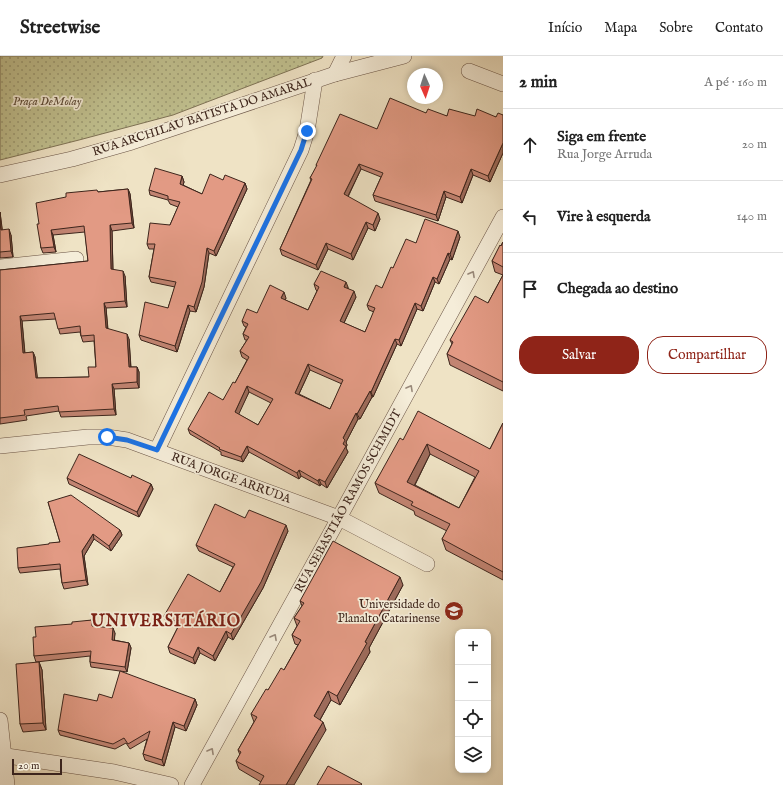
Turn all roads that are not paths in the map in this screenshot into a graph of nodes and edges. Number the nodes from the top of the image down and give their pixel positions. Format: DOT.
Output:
graph roads {
  1 [pos="344,56"];
  2 [pos="404,56"];
  3 [pos="469,71"];
  4 [pos="335,74"];
  5 [pos="315,80"];
  6 [pos="503,84"];
  7 [pos="0,175"];
  8 [pos="503,217"];
  9 [pos="76,259"];
  10 [pos="0,267"];
  11 [pos="0,446"];
  12 [pos="157,450"];
  13 [pos="339,518"];
  14 [pos="427,564"];
  15 [pos="0,720"];
  16 [pos="2,754"];
  17 [pos="7,785"];
  18 [pos="171,785"];
  19 [pos="192,785"];
  1 -- 4 [label="street"];
  2 -- 4 [label="street, RUA ARCHILAU BATISTA DO AMARAL"];
  3 -- 6 [label="street"];
  4 -- 5 [label="street, RUA ARCHILAU BATISTA DO AMARAL"];
  5 -- 7 [label="street, RUA ARCHILAU BATISTA DO AMARAL"];
  5 -- 12 [label="street"];
  13 -- 8 [label="street, RUA SEBASTIÃO RAMOS SCHMIDT, one-way"];
  9 -- 10 [label="street"];
  11 -- 12 [label="street, RUA JORGE ARRUDA"];
  12 -- 13 [label="street, RUA JORGE ARRUDA"];
  13 -- 14 [label="street, RUA JORGE ARRUDA"];
  19 -- 13 [label="street, RUA SEBASTIÃO RAMOS SCHMIDT, one-way"];
  15 -- 16 [label="street"];
  16 -- 17 [label="street"];
  16 -- 18 [label="street"];
}
